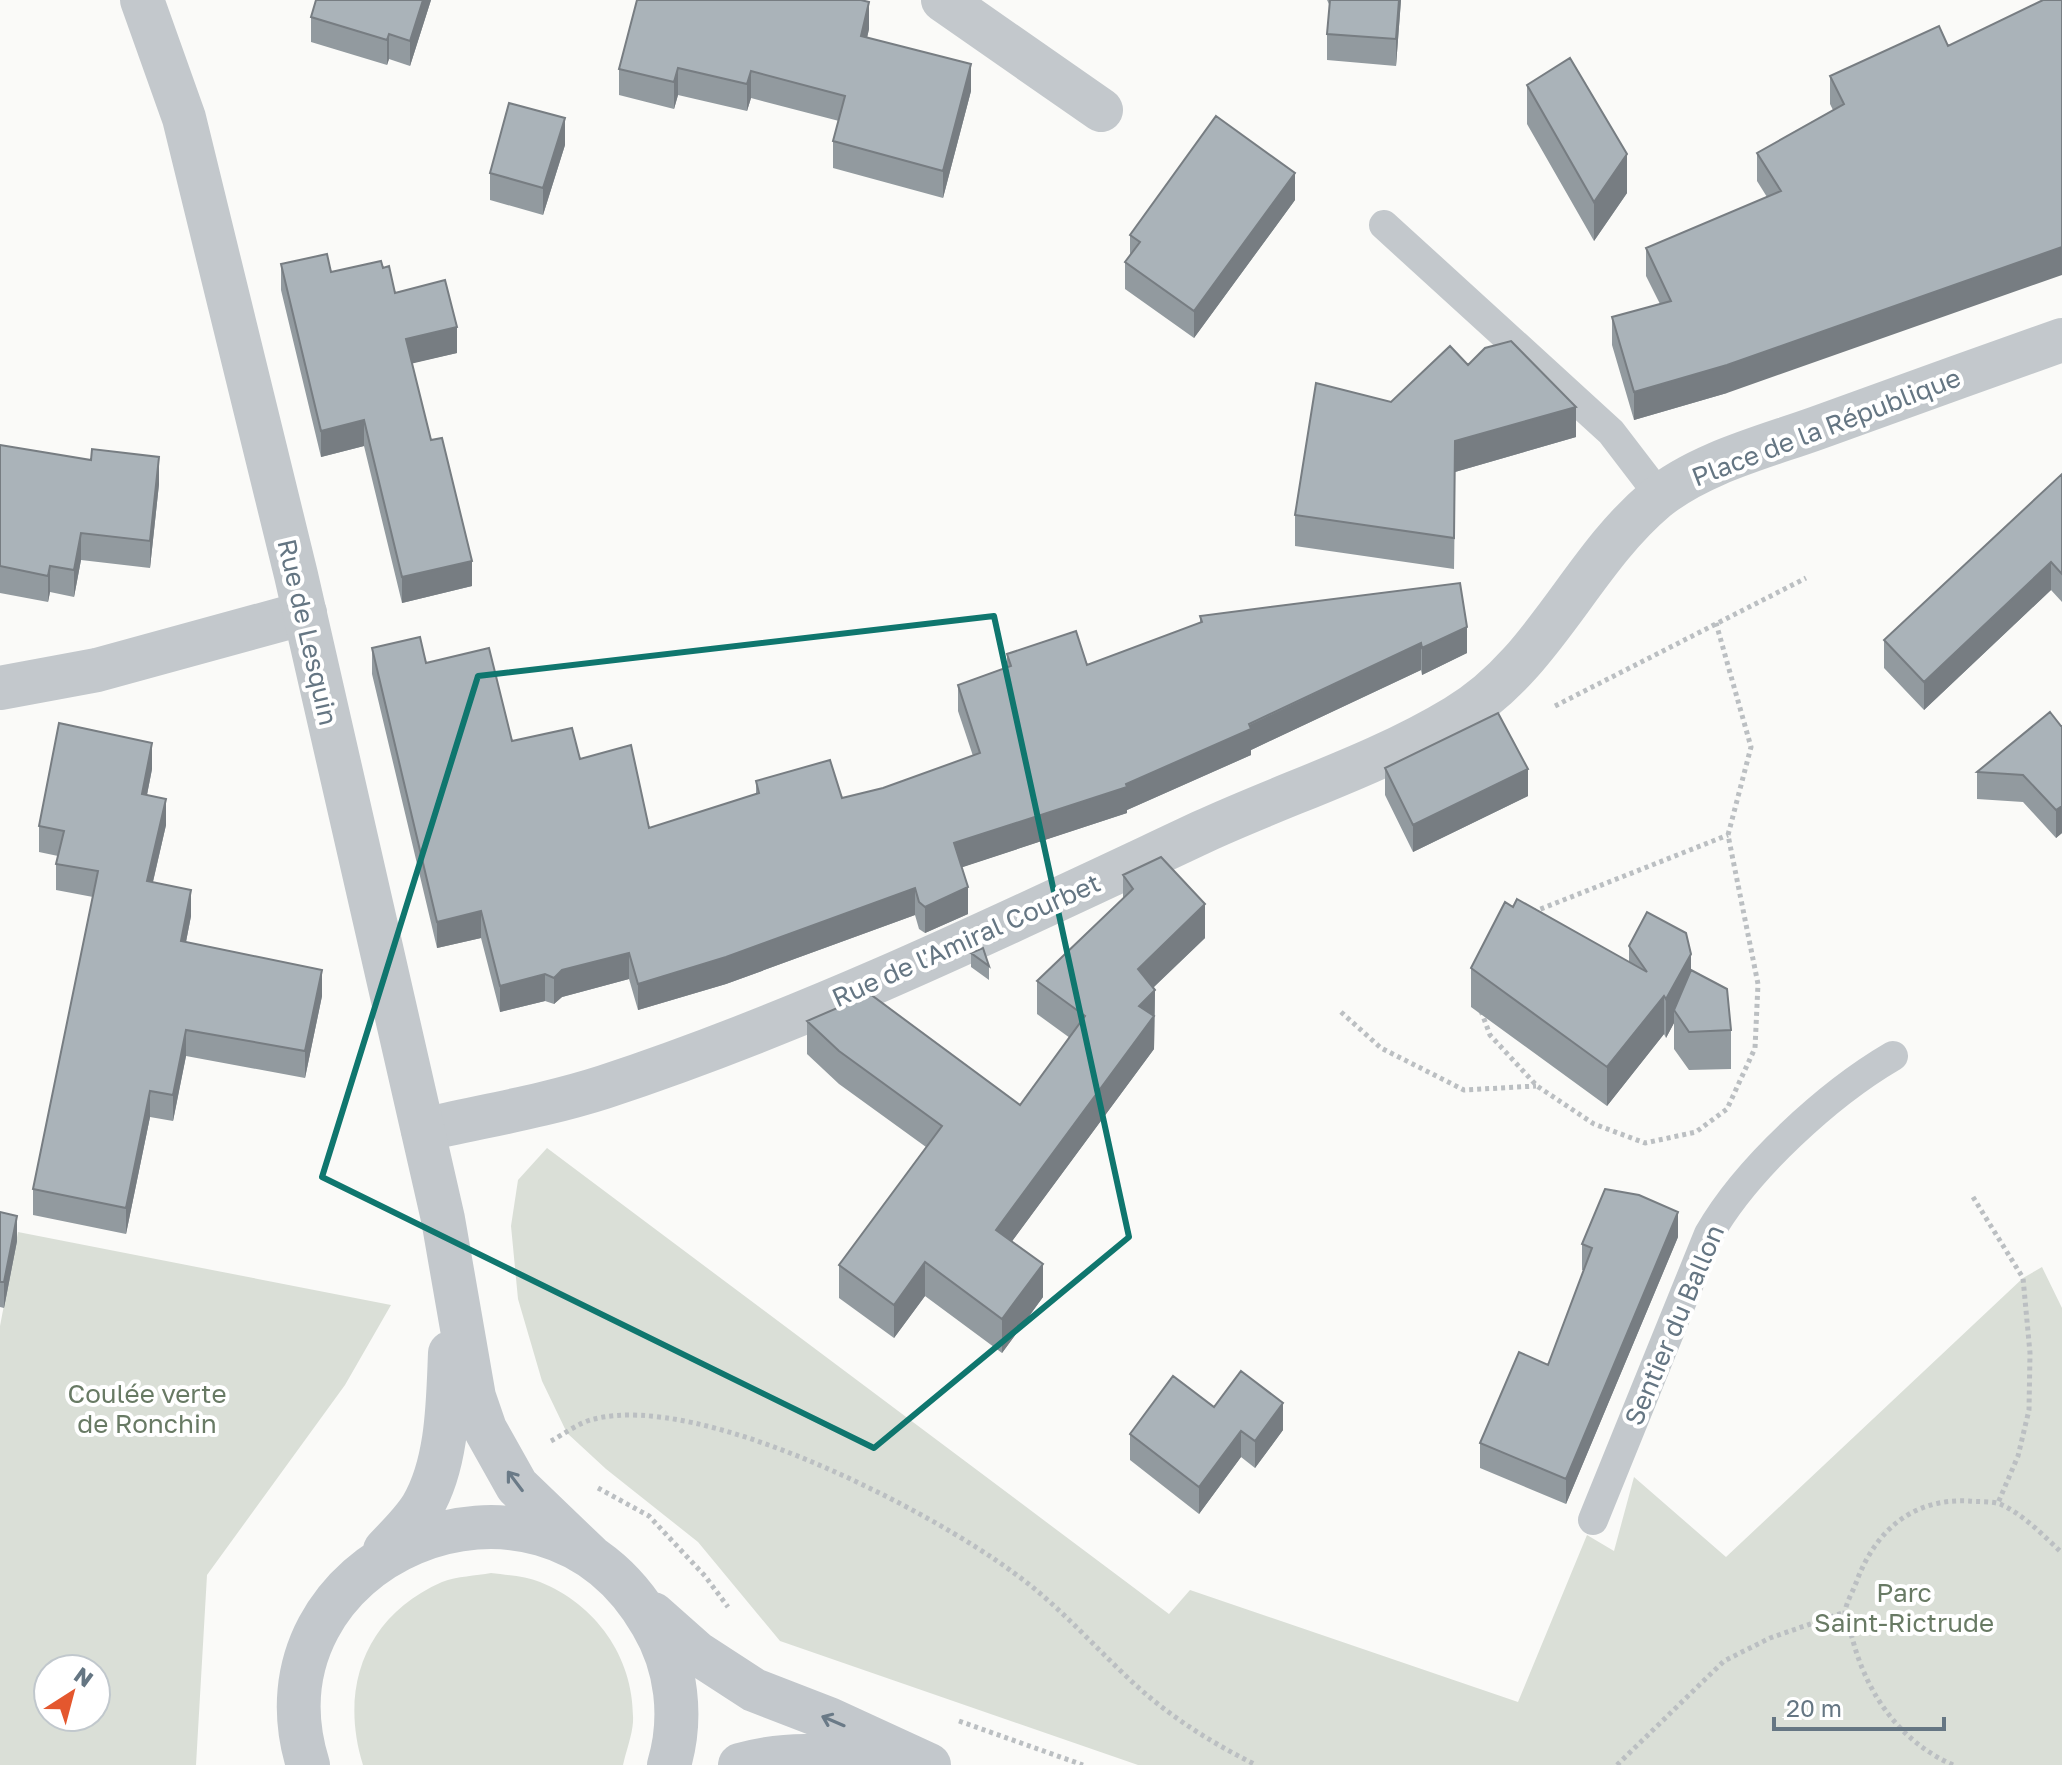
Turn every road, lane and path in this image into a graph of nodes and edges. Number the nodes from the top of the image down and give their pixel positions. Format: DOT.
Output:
graph roads {
  1 [pos="142,0"];
  2 [pos="943,0"];
  3 [pos="1101,110"];
  4 [pos="1384,225"];
  5 [pos="2062,340"];
  6 [pos="1660,496"];
  7 [pos="1806,578"];
  8 [pos="305,613"];
  9 [pos="1716,623"];
  10 [pos="0,688"];
  11 [pos="1489,695"];
  12 [pos="1553,706"];
  13 [pos="1728,835"];
  14 [pos="1531,913"];
  15 [pos="1476,998"];
  16 [pos="1341,1012"];
  17 [pos="1893,1056"];
  18 [pos="1537,1086"];
  19 [pos="423,1130"];
  20 [pos="1973,1197"];
  21 [pos="451,1270"];
  22 [pos="539,1446"];
  23 [pos="1998,1503"];
  24 [pos="1593,1520"];
  25 [pos="2062,1553"];
  26 [pos="590,1556"];
  27 [pos="371,1566"];
  28 [pos="629,1589"];
  29 [pos="1845,1612"];
  30 [pos="308,1765"];
  31 [pos="669,1765"];
  32 [pos="740,1765"];
  33 [pos="876,1765"];
  34 [pos="929,1765"];
  35 [pos="1256,1765"];
  36 [pos="1617,1765"];
  37 [pos="1953,1765"];
  1 -- 8 [label="street, Rue de Lesquin"];
  2 -- 3 [label="street"];
  4 -- 6 [label="lane"];
  5 -- 6 [label="street, Place de la République"];
  6 -- 11 [label="street, Place de la République"];
  7 -- 9 [label="path"];
  8 -- 10 [label="street"];
  8 -- 19 [label="street, Rue de Lesquin"];
  9 -- 12 [label="path"];
  9 -- 13 [label="path"];
  11 -- 19 [label="street, Rue de l'Amiral Courbet"];
  13 -- 14 [label="path"];
  13 -- 18 [label="path"];
  15 -- 18 [label="path"];
  16 -- 18 [label="path"];
  17 -- 24 [label="lane, Sentier du Ballon"];
  19 -- 21 [label="street, Rue de Lesquin"];
  20 -- 23 [label="path"];
  26 -- 21 [label="street, Rue de Lesquin, one-way"];
  21 -- 27 [label="street, Rue de Lesquin"];
  22 -- 35 [label="path"];
  23 -- 25 [label="path"];
  23 -- 29 [label="path"];
  26 -- 27 [label="street"];
  26 -- 28 [label="street"];
  27 -- 30 [label="street"];
  28 -- 31 [label="street"];
  34 -- 28 [label="street, one-way"];
  29 -- 36 [label="path"];
  29 -- 37 [label="path"];
  32 -- 33 [label="street"];
}
